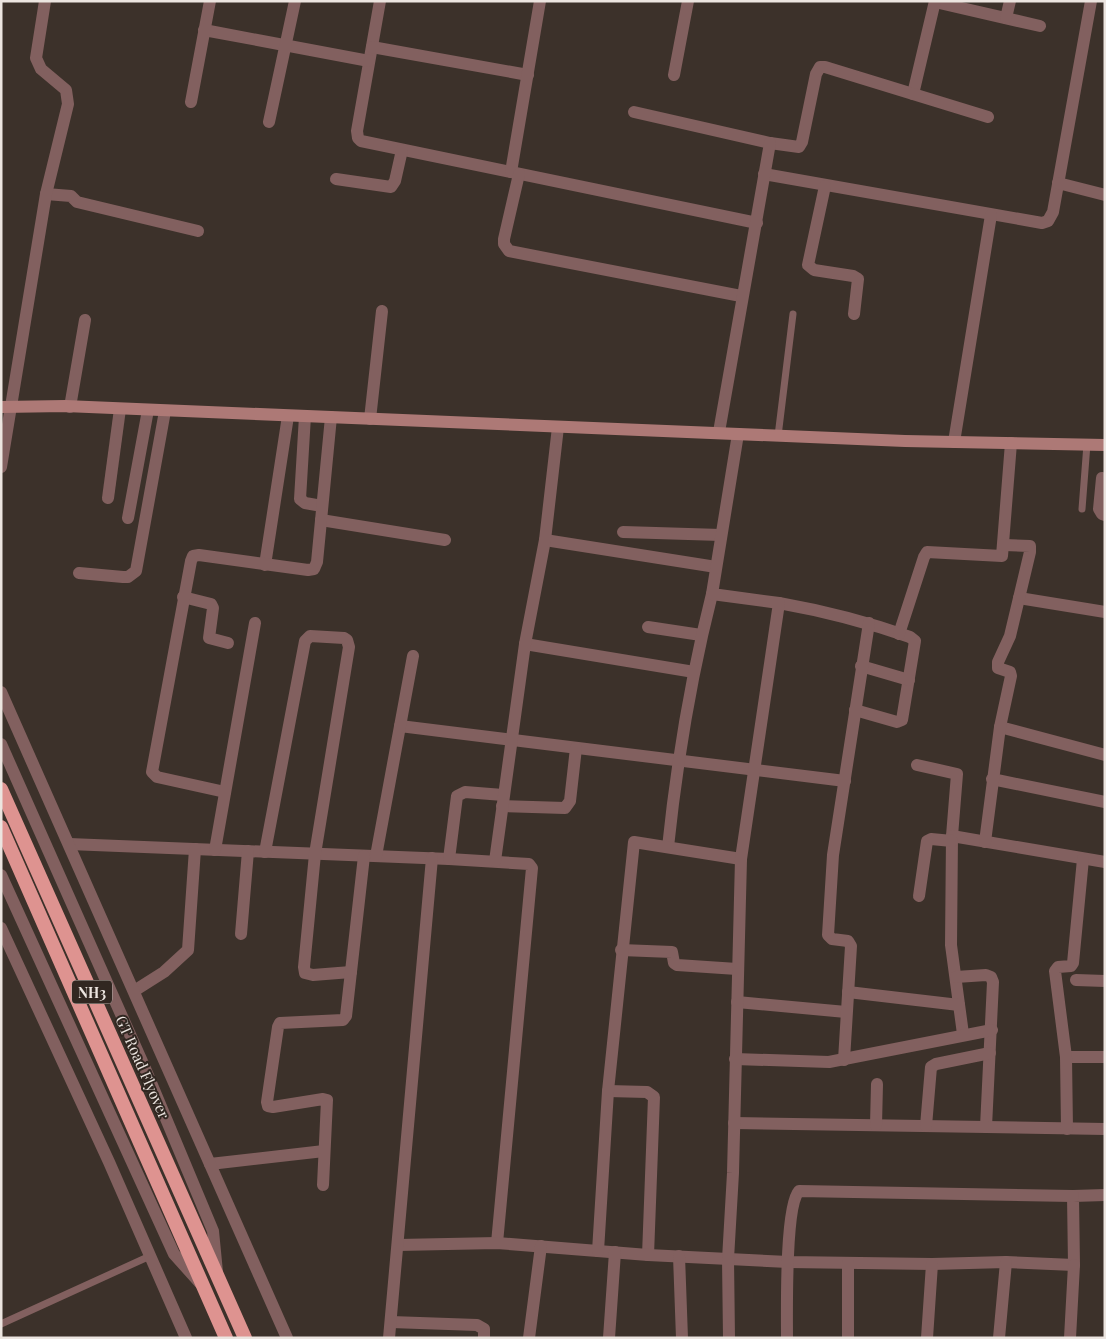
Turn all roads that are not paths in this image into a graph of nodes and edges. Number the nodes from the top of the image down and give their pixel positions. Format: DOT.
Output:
graph roads {
  1 [pos="45,1"];
  2 [pos="210,1"];
  3 [pos="295,1"];
  4 [pos="380,1"];
  5 [pos="540,1"];
  6 [pos="688,1"];
  7 [pos="1010,1"];
  8 [pos="1091,1"];
  9 [pos="935,2"];
  10 [pos="1006,18"];
  11 [pos="1040,26"];
  12 [pos="204,30"];
  13 [pos="285,44"];
  14 [pos="372,46"];
  15 [pos="369,62"];
  16 [pos="528,75"];
  17 [pos="674,75"];
  18 [pos="913,94"];
  19 [pos="191,102"];
  20 [pos="634,112"];
  21 [pos="988,117"];
  22 [pos="269,122"];
  23 [pos="770,143"];
  24 [pos="402,150"];
  25 [pos="515,173"];
  26 [pos="764,174"];
  27 [pos="336,179"];
  28 [pos="1058,183"];
  29 [pos="825,186"];
  30 [pos="46,194"];
  31 [pos="1105,195"];
  32 [pos="991,215"];
  33 [pos="757,223"];
  34 [pos="198,231"];
  35 [pos="741,296"];
  36 [pos="382,311"];
  37 [pos="793,314"];
  38 [pos="854,314"];
  39 [pos="85,320"];
  40 [pos="6,407"];
  41 [pos="70,407"];
  42 [pos="120,408"];
  43 [pos="148,410"];
  44 [pos="165,410"];
  45 [pos="288,416"];
  46 [pos="305,416"];
  47 [pos="331,417"];
  48 [pos="370,419"];
  49 [pos="558,427"];
  50 [pos="719,432"];
  51 [pos="738,434"];
  52 [pos="778,436"];
  53 [pos="954,442"];
  54 [pos="1011,443"];
  55 [pos="1087,444"];
  56 [pos="1105,445"];
  57 [pos="1,467"];
  58 [pos="1102,478"];
  59 [pos="108,498"];
  60 [pos="322,506"];
  61 [pos="1082,509"];
  62 [pos="1105,515"];
  63 [pos="128,518"];
  64 [pos="321,520"];
  65 [pos="623,532"];
  66 [pos="721,535"];
  67 [pos="445,540"];
  68 [pos="545,540"];
  69 [pos="1004,545"];
  70 [pos="265,565"];
  71 [pos="716,567"];
  72 [pos="79,573"];
  73 [pos="712,594"];
  74 [pos="183,597"];
  75 [pos="1019,598"];
  76 [pos="779,603"];
  77 [pos="1105,612"];
  78 [pos="255,623"];
  79 [pos="869,623"];
  80 [pos="648,627"];
  81 [pos="900,634"];
  82 [pos="702,635"];
  83 [pos="228,643"];
  84 [pos="525,644"];
  85 [pos="413,656"];
  86 [pos="861,666"];
  87 [pos="694,672"];
  88 [pos="909,680"];
  89 [pos="1,692"];
  90 [pos="854,710"];
  91 [pos="400,726"];
  92 [pos="1000,727"];
  93 [pos="511,741"];
  94 [pos="1,744"];
  95 [pos="576,748"];
  96 [pos="1105,755"];
  97 [pos="677,760"];
  98 [pos="918,765"];
  99 [pos="753,770"];
  100 [pos="992,779"];
  101 [pos="845,781"];
  102 [pos="1,789"];
  103 [pos="224,792"];
  104 [pos="502,801"];
  105 [pos="1105,802"];
  106 [pos="1,828"];
  107 [pos="952,839"];
  108 [pos="984,842"];
  109 [pos="69,844"];
  110 [pos="668,847"];
  111 [pos="195,849"];
  112 [pos="215,850"];
  113 [pos="248,852"];
  114 [pos="265,852"];
  115 [pos="315,854"];
  116 [pos="370,856"];
  117 [pos="432,858"];
  118 [pos="449,859"];
  119 [pos="741,859"];
  120 [pos="1084,859"];
  121 [pos="495,861"];
  122 [pos="1105,862"];
  123 [pos="1,875"];
  124 [pos="919,896"];
  125 [pos="1,928"];
  126 [pos="240,934"];
  127 [pos="621,950"];
  128 [pos="737,969"];
  129 [pos="351,972"];
  130 [pos="956,977"];
  131 [pos="1076,980"];
  132 [pos="1105,981"];
  133 [pos="134,991"];
  134 [pos="848,992"];
  135 [pos="737,1002"];
  136 [pos="959,1005"];
  137 [pos="846,1012"];
  138 [pos="992,1030"];
  139 [pos="963,1034"];
  140 [pos="990,1053"];
  141 [pos="1105,1056"];
  142 [pos="1066,1057"];
  143 [pos="735,1059"];
  144 [pos="844,1060"];
  145 [pos="877,1084"];
  146 [pos="608,1091"];
  147 [pos="734,1123"];
  148 [pos="876,1125"];
  149 [pos="926,1126"];
  150 [pos="986,1127"];
  151 [pos="1067,1129"];
  152 [pos="1105,1130"];
  153 [pos="324,1151"];
  154 [pos="210,1164"];
  155 [pos="323,1185"];
  156 [pos="1105,1195"];
  157 [pos="1074,1196"];
  158 [pos="497,1243"];
  159 [pos="398,1245"];
  160 [pos="541,1246"];
  161 [pos="598,1251"];
  162 [pos="615,1252"];
  163 [pos="648,1255"];
  164 [pos="150,1256"];
  165 [pos="679,1256"];
  166 [pos="728,1259"];
  167 [pos="788,1262"];
  168 [pos="1006,1262"];
  169 [pos="848,1263"];
  170 [pos="932,1264"];
  171 [pos="1074,1265"];
  172 [pos="218,1276"];
  173 [pos="203,1287"];
  174 [pos="391,1322"];
  175 [pos="1,1324"];
  176 [pos="186,1338"];
  177 [pos="226,1338"];
  178 [pos="245,1338"];
  179 [pos="287,1338"];
  180 [pos="389,1338"];
  181 [pos="484,1338"];
  182 [pos="529,1338"];
  183 [pos="609,1338"];
  184 [pos="682,1338"];
  185 [pos="729,1338"];
  186 [pos="787,1338"];
  187 [pos="848,1338"];
  188 [pos="927,1338"];
  189 [pos="1000,1338"];
  190 [pos="1070,1338"];
  1 -- 30 [label="street"];
  2 -- 12 [label="street"];
  3 -- 13 [label="street"];
  4 -- 14 [label="street"];
  5 -- 16 [label="street"];
  6 -- 17 [label="street"];
  7 -- 10 [label="street"];
  8 -- 28 [label="street"];
  9 -- 10 [label="street"];
  9 -- 18 [label="street"];
  10 -- 11 [label="street"];
  12 -- 13 [label="street"];
  12 -- 19 [label="street"];
  13 -- 15 [label="street"];
  13 -- 22 [label="street"];
  14 -- 15 [label="street"];
  14 -- 16 [label="street"];
  15 -- 24 [label="street"];
  16 -- 25 [label="street"];
  18 -- 21 [label="street"];
  18 -- 23 [label="street"];
  20 -- 23 [label="street"];
  23 -- 26 [label="street"];
  24 -- 25 [label="street"];
  24 -- 27 [label="street"];
  25 -- 33 [label="street"];
  25 -- 35 [label="street"];
  26 -- 29 [label="street"];
  26 -- 33 [label="street"];
  28 -- 31 [label="street"];
  28 -- 32 [label="street"];
  29 -- 32 [label="street"];
  29 -- 38 [label="street"];
  30 -- 34 [label="street"];
  30 -- 40 [label="street"];
  32 -- 53 [label="street"];
  33 -- 35 [label="street"];
  35 -- 50 [label="street"];
  36 -- 48 [label="street"];
  37 -- 52 [label="lane"];
  39 -- 41 [label="street"];
  40 -- 41 [label="main road"];
  40 -- 57 [label="street"];
  41 -- 42 [label="main road"];
  42 -- 43 [label="main road"];
  42 -- 59 [label="street"];
  43 -- 44 [label="main road"];
  43 -- 63 [label="street"];
  44 -- 45 [label="main road"];
  44 -- 72 [label="street"];
  45 -- 46 [label="main road"];
  45 -- 70 [label="street"];
  46 -- 47 [label="main road"];
  46 -- 60 [label="street"];
  47 -- 48 [label="main road"];
  47 -- 60 [label="street"];
  48 -- 49 [label="main road"];
  49 -- 50 [label="main road"];
  49 -- 68 [label="street"];
  50 -- 51 [label="main road"];
  51 -- 52 [label="main road"];
  51 -- 66 [label="street"];
  52 -- 53 [label="main road"];
  53 -- 54 [label="main road"];
  54 -- 55 [label="main road"];
  54 -- 69 [label="street"];
  55 -- 56 [label="main road"];
  55 -- 61 [label="lane"];
  58 -- 62 [label="street"];
  60 -- 64 [label="street"];
  64 -- 67 [label="street"];
  64 -- 70 [label="street"];
  65 -- 66 [label="street"];
  66 -- 71 [label="street"];
  68 -- 71 [label="street"];
  68 -- 84 [label="street"];
  69 -- 75 [label="street"];
  69 -- 81 [label="street"];
  70 -- 74 [label="street"];
  71 -- 73 [label="street"];
  73 -- 76 [label="street"];
  73 -- 82 [label="street"];
  74 -- 83 [label="street"];
  74 -- 103 [label="street"];
  75 -- 77 [label="street"];
  75 -- 92 [label="street"];
  76 -- 79 [label="street"];
  76 -- 99 [label="street"];
  78 -- 103 [label="street"];
  79 -- 81 [label="street"];
  79 -- 86 [label="street"];
  80 -- 82 [label="street"];
  81 -- 88 [label="street"];
  82 -- 87 [label="street"];
  84 -- 87 [label="street"];
  84 -- 93 [label="street"];
  85 -- 91 [label="street"];
  86 -- 88 [label="street"];
  86 -- 90 [label="street"];
  87 -- 97 [label="street"];
  88 -- 90 [label="street"];
  89 -- 109 [label="street"];
  90 -- 101 [label="street"];
  91 -- 93 [label="street"];
  91 -- 116 [label="street"];
  92 -- 96 [label="street"];
  92 -- 100 [label="street"];
  93 -- 95 [label="street"];
  93 -- 104 [label="street"];
  94 -- 172 [label="street"];
  95 -- 97 [label="street"];
  95 -- 104 [label="street"];
  97 -- 99 [label="street"];
  97 -- 110 [label="street"];
  98 -- 107 [label="street"];
  99 -- 101 [label="street"];
  99 -- 119 [label="street"];
  100 -- 105 [label="street"];
  100 -- 108 [label="street"];
  101 -- 134 [label="street"];
  102 -- 172 [label="highway, GT Road Flyover / NH3"];
  103 -- 112 [label="street"];
  104 -- 118 [label="street"];
  104 -- 121 [label="street"];
  106 -- 173 [label="highway, NH3"];
  107 -- 108 [label="street"];
  107 -- 124 [label="street"];
  107 -- 130 [label="street"];
  108 -- 120 [label="street"];
  109 -- 111 [label="street"];
  109 -- 133 [label="street"];
  110 -- 119 [label="street"];
  110 -- 127 [label="street"];
  111 -- 112 [label="street"];
  111 -- 133 [label="street"];
  112 -- 113 [label="street"];
  113 -- 114 [label="street"];
  113 -- 126 [label="street"];
  114 -- 115 [label="street"];
  114 -- 115 [label="street"];
  115 -- 116 [label="street"];
  115 -- 129 [label="street"];
  116 -- 117 [label="street"];
  116 -- 129 [label="street"];
  117 -- 118 [label="street"];
  117 -- 159 [label="street"];
  118 -- 121 [label="street"];
  119 -- 128 [label="street"];
  120 -- 122 [label="street"];
  120 -- 142 [label="street"];
  121 -- 158 [label="street"];
  123 -- 173 [label="street"];
  125 -- 164 [label="street"];
  127 -- 128 [label="street"];
  127 -- 146 [label="street"];
  128 -- 135 [label="street"];
  129 -- 153 [label="street"];
  130 -- 136 [label="street"];
  130 -- 138 [label="street"];
  131 -- 132 [label="street"];
  133 -- 154 [label="street"];
  134 -- 136 [label="street"];
  134 -- 137 [label="street"];
  135 -- 137 [label="street"];
  135 -- 143 [label="street"];
  136 -- 139 [label="street"];
  137 -- 144 [label="street"];
  138 -- 139 [label="street"];
  138 -- 140 [label="street"];
  139 -- 144 [label="street"];
  140 -- 149 [label="street"];
  140 -- 150 [label="street"];
  141 -- 142 [label="street"];
  142 -- 151 [label="street"];
  143 -- 144 [label="street"];
  143 -- 147 [label="street"];
  145 -- 148 [label="street"];
  146 -- 161 [label="street"];
  146 -- 163 [label="street"];
  147 -- 148 [label="street"];
  147 -- 166 [label="street"];
  148 -- 149 [label="street"];
  149 -- 150 [label="street"];
  150 -- 151 [label="street"];
  151 -- 152 [label="street"];
  153 -- 154 [label="street"];
  153 -- 155 [label="street"];
  154 -- 179 [label="street"];
  156 -- 157 [label="street"];
  157 -- 167 [label="street"];
  157 -- 171 [label="street"];
  158 -- 159 [label="street"];
  158 -- 160 [label="street"];
  159 -- 174 [label="street"];
  160 -- 161 [label="street"];
  160 -- 182 [label="street"];
  161 -- 162 [label="street"];
  162 -- 163 [label="street"];
  162 -- 183 [label="street"];
  163 -- 165 [label="street"];
  164 -- 175 [label="lane"];
  164 -- 176 [label="street"];
  165 -- 166 [label="street"];
  165 -- 184 [label="street"];
  166 -- 167 [label="street"];
  166 -- 185 [label="street"];
  167 -- 169 [label="street"];
  167 -- 186 [label="street"];
  168 -- 170 [label="street"];
  168 -- 171 [label="street"];
  168 -- 189 [label="street"];
  169 -- 170 [label="street"];
  169 -- 187 [label="street"];
  170 -- 188 [label="street"];
  171 -- 190 [label="street"];
  172 -- 178 [label="highway, NH3"];
  173 -- 177 [label="highway, NH3"];
  174 -- 180 [label="street"];
  174 -- 181 [label="street"];
}
